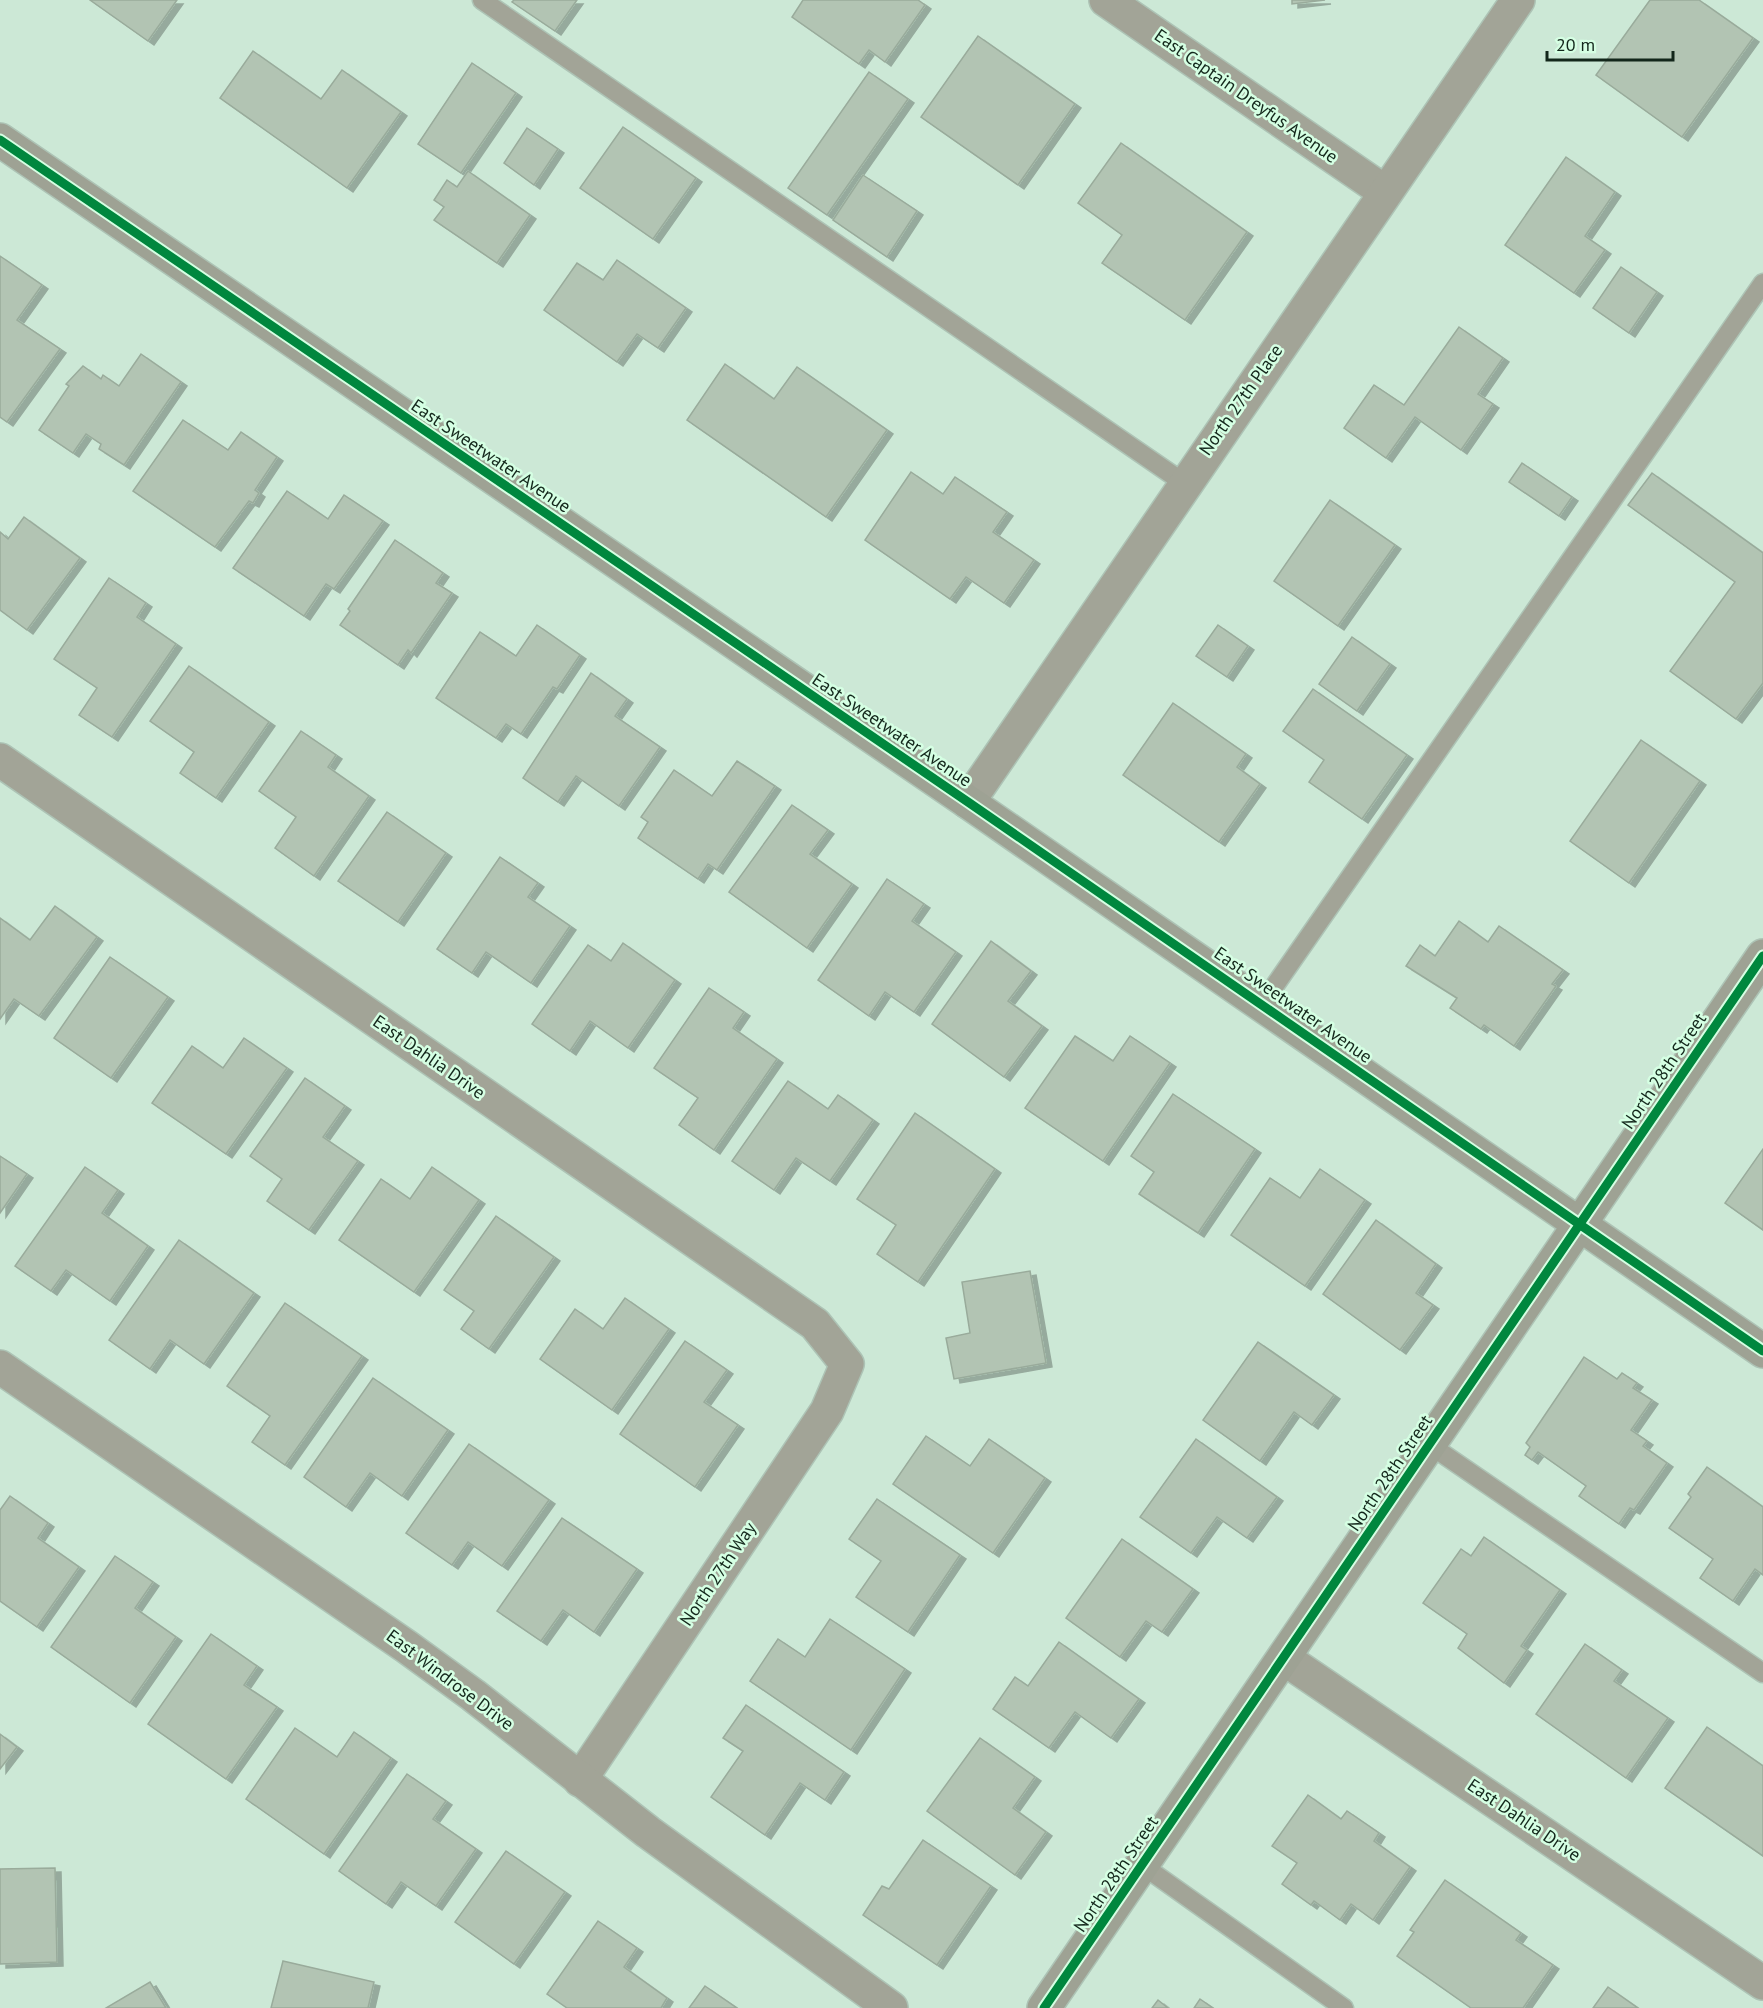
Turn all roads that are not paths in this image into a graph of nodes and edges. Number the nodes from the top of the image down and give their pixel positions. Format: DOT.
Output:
graph roads {
  1 [pos="482,0"];
  2 [pos="1106,0"];
  3 [pos="1518,0"];
  4 [pos="0,140"];
  5 [pos="1385,192"];
  6 [pos="1763,284"];
  7 [pos="1184,483"];
  8 [pos="0,760"];
  9 [pos="968,802"];
  10 [pos="1763,956"];
  11 [pos="1262,1004"];
  12 [pos="1580,1223"];
  13 [pos="1763,1351"];
  14 [pos="848,1364"];
  15 [pos="0,1366"];
  16 [pos="1430,1445"];
  17 [pos="1285,1659"];
  18 [pos="1763,1673"];
  19 [pos="580,1779"];
  20 [pos="1142,1865"];
  21 [pos="1763,1983"];
  22 [pos="891,2008"];
  23 [pos="1044,2008"];
  24 [pos="1344,2008"];
  1 -- 7 [label="lane"];
  2 -- 5 [label="street, East Captain Dreyfus Avenue"];
  3 -- 5 [label="street, North 27th Place"];
  4 -- 9 [label="street, East Sweetwater Avenue"];
  5 -- 7 [label="street, North 27th Place"];
  6 -- 11 [label="lane"];
  7 -- 9 [label="street, North 27th Place"];
  8 -- 14 [label="street, East Dahlia Drive"];
  9 -- 11 [label="street, East Sweetwater Avenue"];
  10 -- 12 [label="street, North 28th Street"];
  11 -- 12 [label="street, East Sweetwater Avenue"];
  12 -- 13 [label="street, East Sweetwater Avenue"];
  12 -- 16 [label="street, North 28th Street"];
  14 -- 19 [label="street, North 27th Way"];
  15 -- 19 [label="street, East Windrose Drive"];
  16 -- 17 [label="street, North 28th Street"];
  16 -- 18 [label="lane"];
  17 -- 20 [label="street, North 28th Street"];
  17 -- 21 [label="street, East Dahlia Drive"];
  19 -- 22 [label="street, East Windrose Drive"];
  20 -- 23 [label="street, North 28th Street"];
  20 -- 24 [label="lane"];
}
